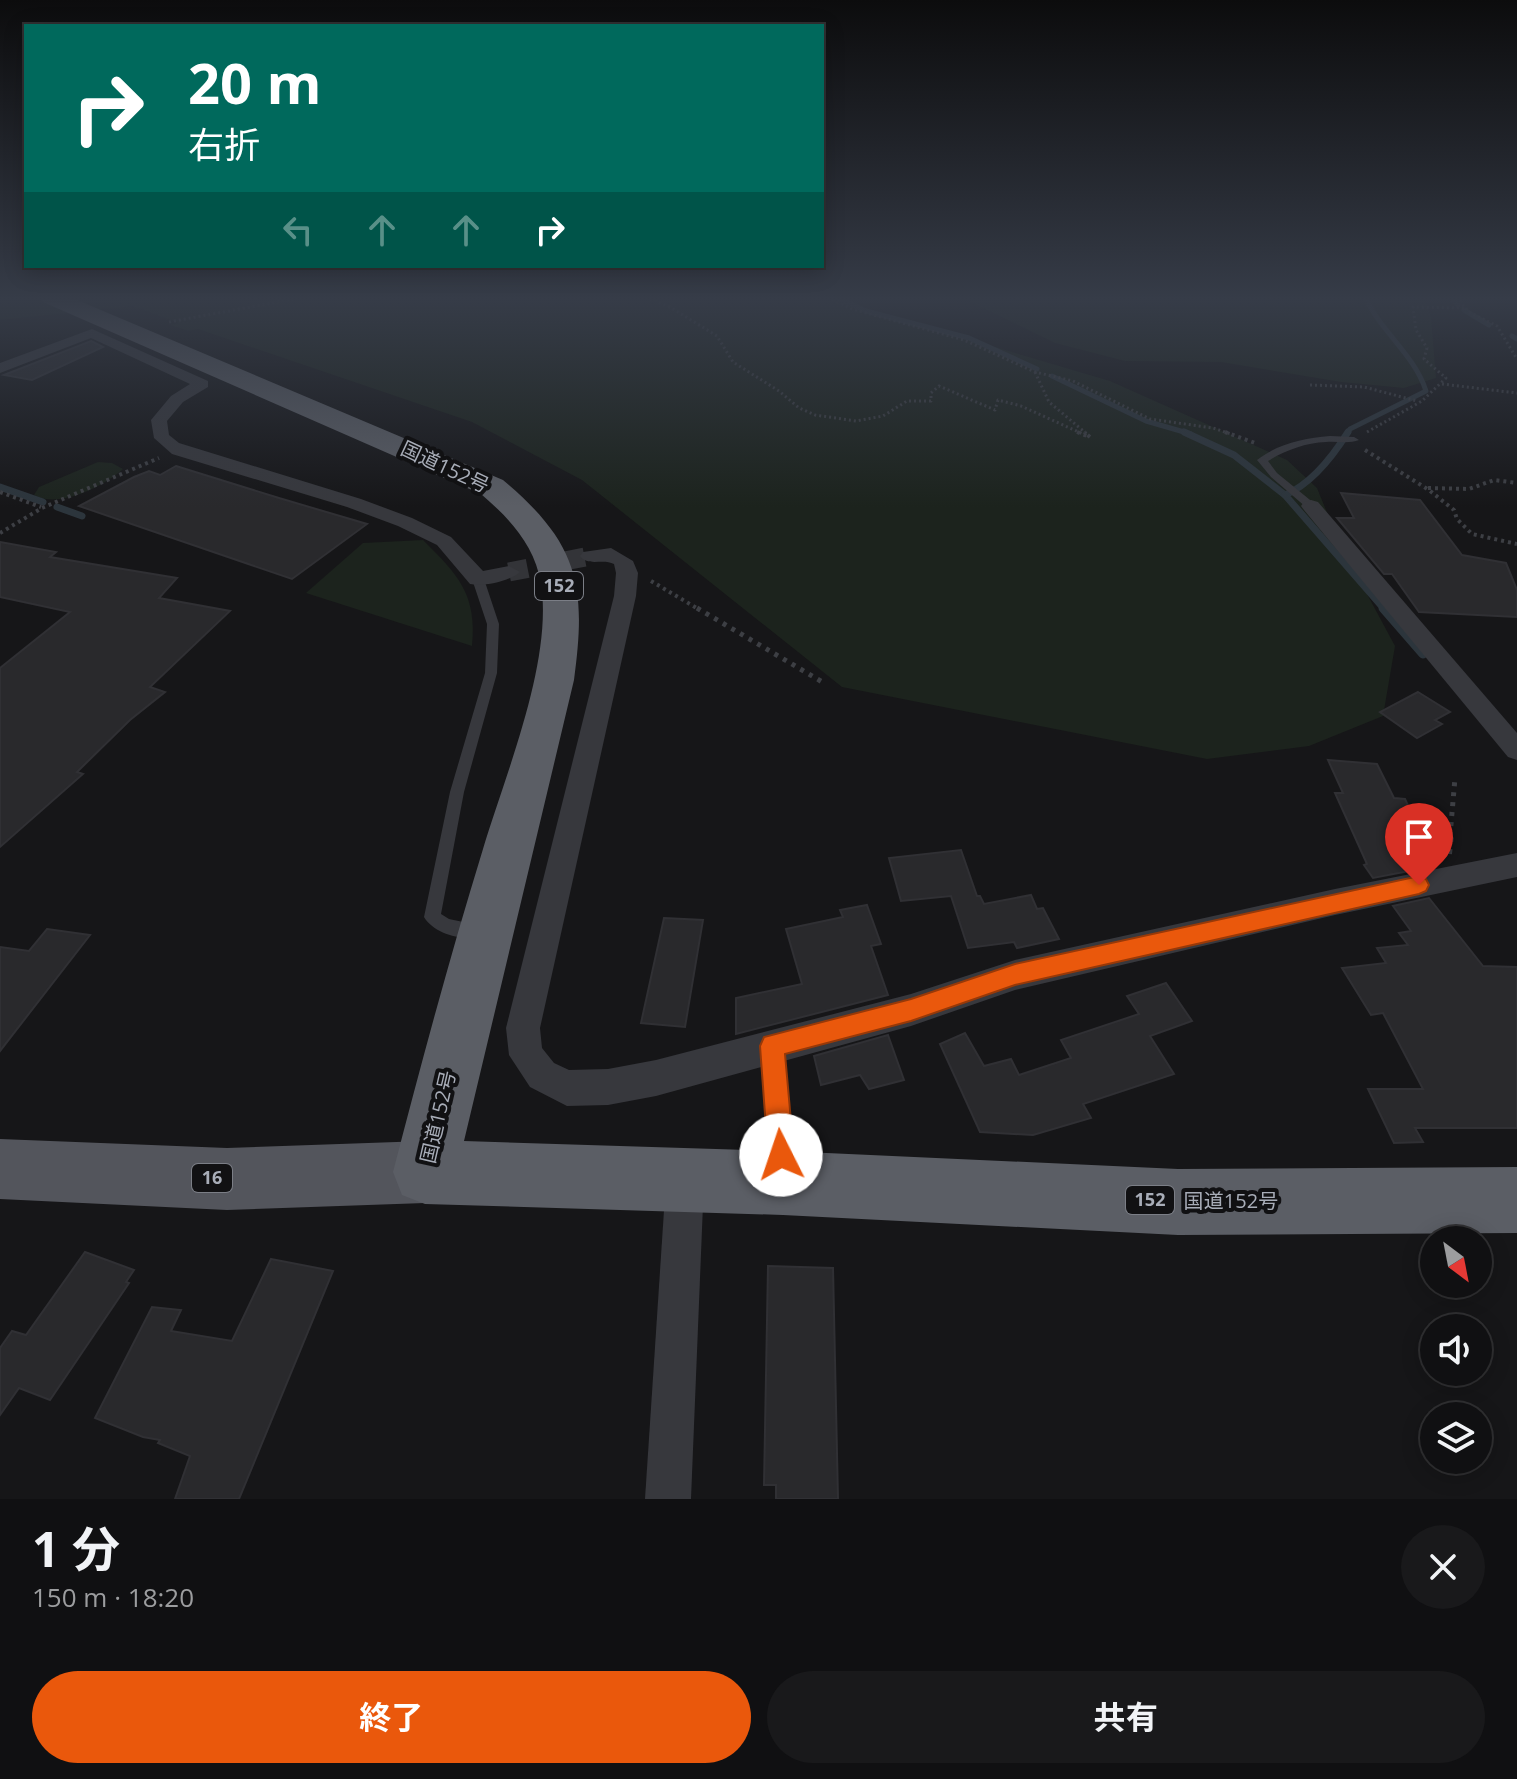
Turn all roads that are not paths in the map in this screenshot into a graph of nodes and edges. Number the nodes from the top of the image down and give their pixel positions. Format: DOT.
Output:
graph roads {
  1 [pos="165,367"];
  2 [pos="213,367"];
  3 [pos="1354,440"];
  4 [pos="1307,503"];
  5 [pos="590,556"];
  6 [pos="509,572"];
  7 [pos="478,579"];
  8 [pos="1517,750"];
  9 [pos="1517,865"];
  10 [pos="485,932"];
  11 [pos="772,1046"];
  12 [pos="0,1169"];
  13 [pos="425,1172"];
  14 [pos="685,1180"];
  15 [pos="783,1183"];
  16 [pos="1517,1200"];
  17 [pos="668,1499"];
  1 -- 7 [label="street"];
  2 -- 10 [label="highway, 国道152号 / 152"];
  3 -- 4 [label="lane"];
  4 -- 8 [label="street"];
  5 -- 11 [label="street"];
  6 -- 7 [label="street"];
  7 -- 10 [label="lane"];
  9 -- 11 [label="street"];
  10 -- 13 [label="highway, 国道152号 / 152"];
  11 -- 15 [label="lane"];
  12 -- 13 [label="main road, 16"];
  13 -- 14 [label="highway, 国道152号 / 152"];
  14 -- 15 [label="highway, 国道152号 / 152"];
  14 -- 17 [label="street"];
  15 -- 16 [label="highway, 国道152号 / 152"];
}
